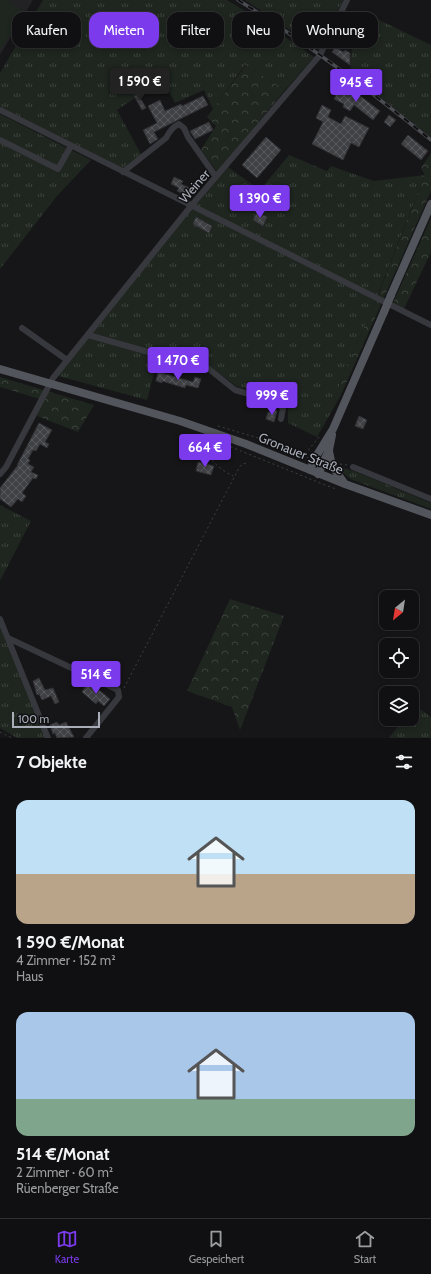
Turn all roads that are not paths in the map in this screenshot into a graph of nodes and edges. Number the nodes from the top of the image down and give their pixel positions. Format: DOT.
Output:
graph roads {
  1 [pos="347,0"];
  2 [pos="0,110"];
  3 [pos="0,140"];
  4 [pos="71,146"];
  5 [pos="123,172"];
  6 [pos="216,177"];
  7 [pos="431,204"];
  8 [pos="191,206"];
  9 [pos="431,325"];
  10 [pos="22,328"];
  11 [pos="88,335"];
  12 [pos="67,360"];
  13 [pos="0,368"];
  14 [pos="50,383"];
  15 [pos="281,419"];
  16 [pos="333,429"];
  17 [pos="328,450"];
  18 [pos="354,467"];
  19 [pos="310,470"];
  20 [pos="0,474"];
  21 [pos="318,474"];
  22 [pos="345,484"];
  23 [pos="431,499"];
  24 [pos="431,515"];
  25 [pos="0,619"];
  26 [pos="8,638"];
  27 [pos="48,738"];
  28 [pos="86,738"];
  1 -- 6 [label="street, Weiner"];
  2 -- 4 [label="street"];
  3 -- 4 [label="street"];
  4 -- 5 [label="street"];
  5 -- 6 [label="street"];
  5 -- 8 [label="street"];
  6 -- 8 [label="street, Weiner"];
  7 -- 16 [label="main road, bridge"];
  8 -- 9 [label="street"];
  8 -- 11 [label="street, Weiner"];
  10 -- 12 [label="street"];
  11 -- 12 [label="street, Weiner"];
  11 -- 15 [label="street"];
  12 -- 14 [label="street, Weiner"];
  13 -- 14 [label="main road, Gronauer Straße"];
  14 -- 19 [label="main road, Gronauer Straße"];
  14 -- 20 [label="street, Weiner"];
  16 -- 17 [label="main road"];
  16 -- 19 [label="main road"];
  17 -- 21 [label="main road"];
  17 -- 22 [label="main road"];
  18 -- 23 [label="street"];
  19 -- 21 [label="main road, Gronauer Straße"];
  21 -- 22 [label="main road, Gronauer Straße"];
  22 -- 24 [label="main road, Gronauer Straße"];
  25 -- 26 [label="street"];
  26 -- 27 [label="street"];
  26 -- 28 [label="street"];
}
